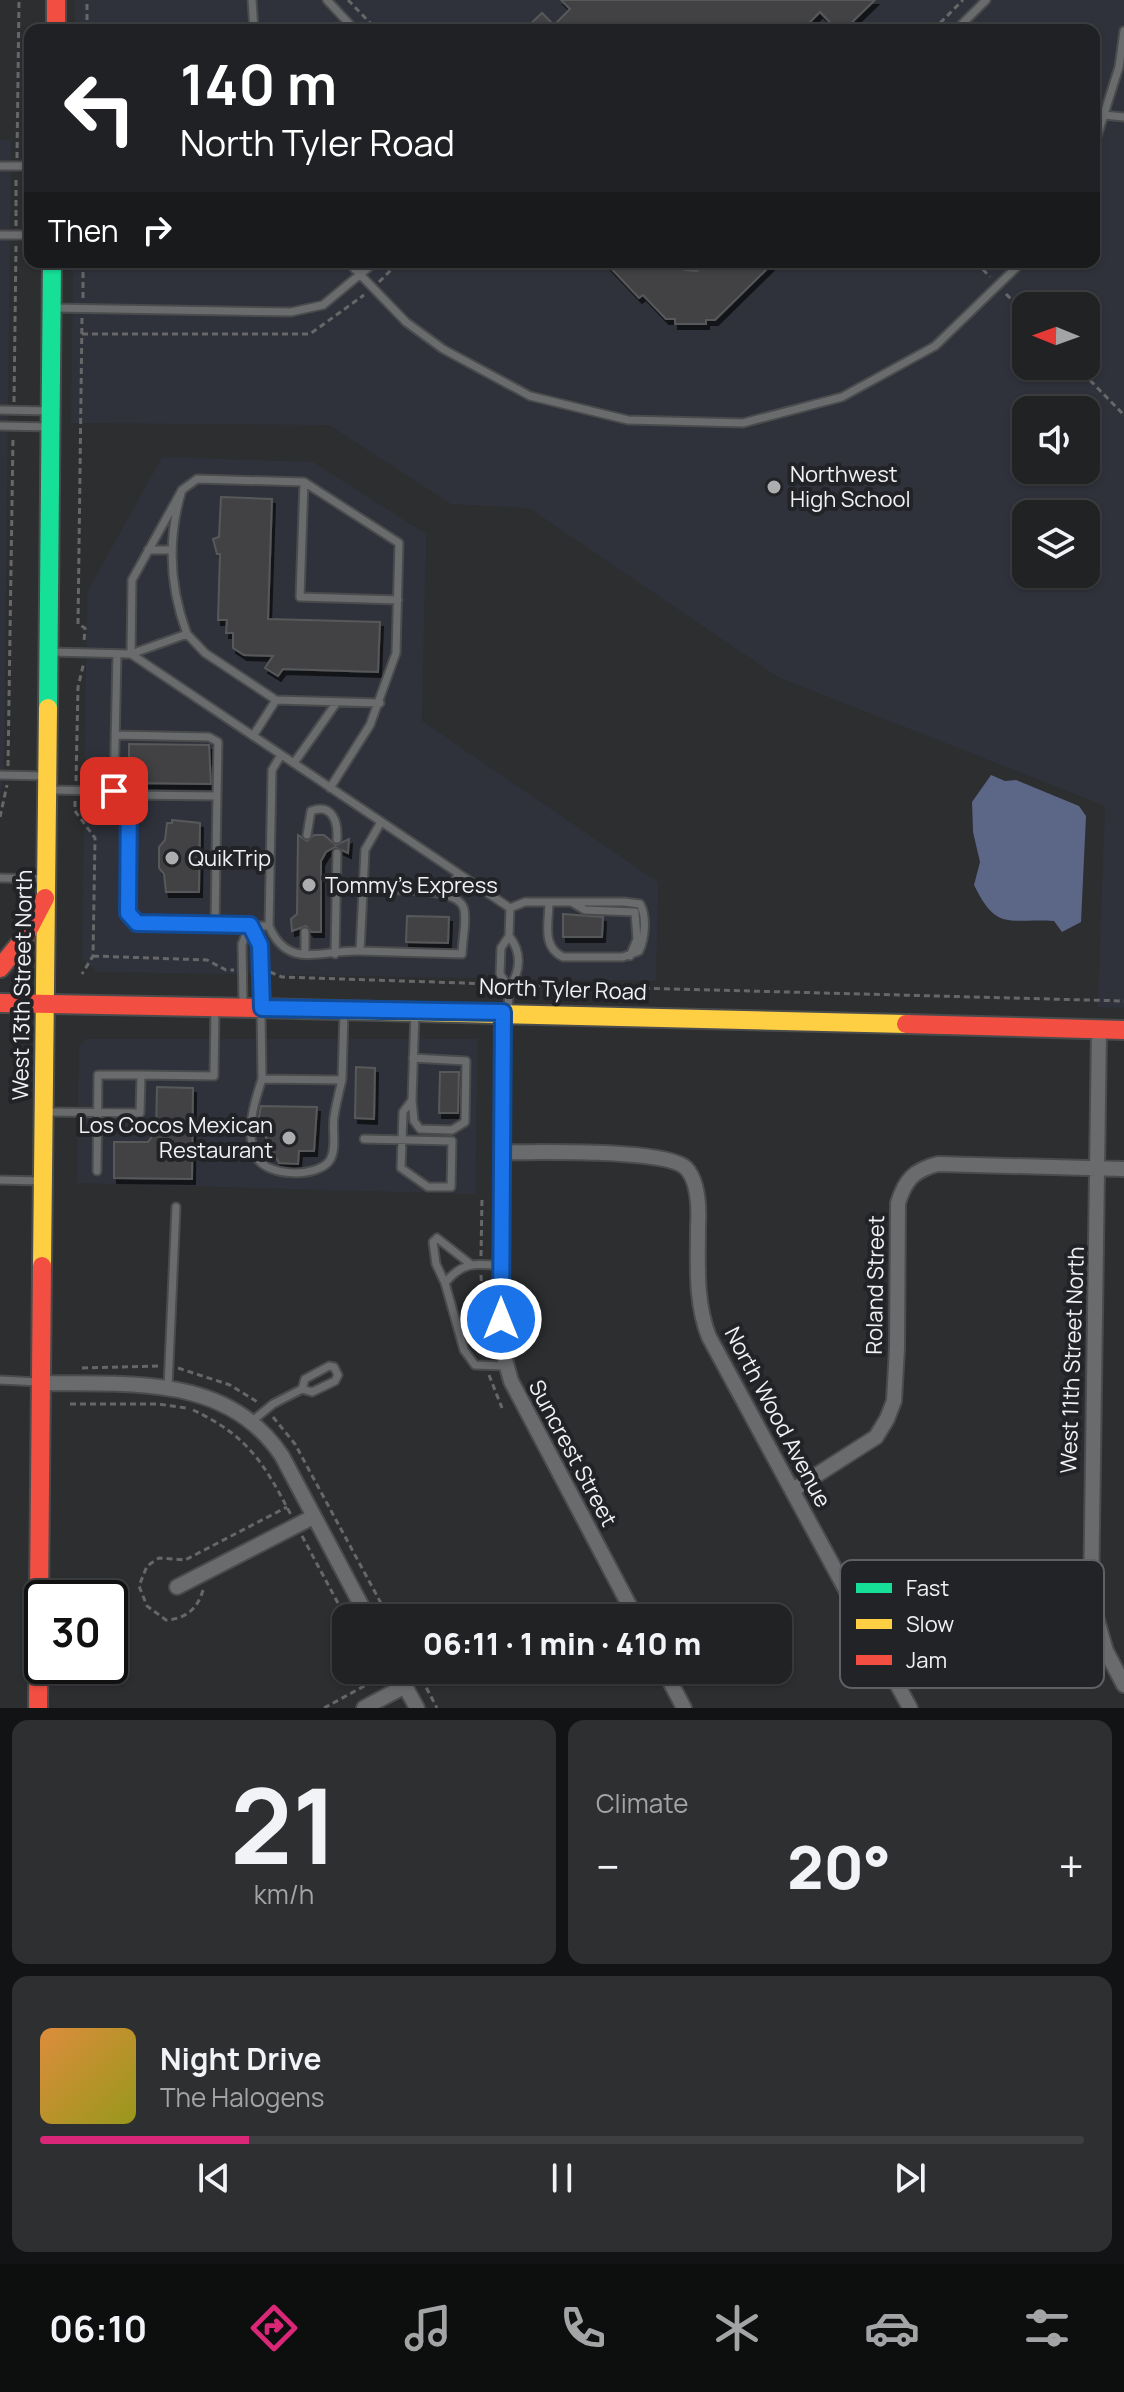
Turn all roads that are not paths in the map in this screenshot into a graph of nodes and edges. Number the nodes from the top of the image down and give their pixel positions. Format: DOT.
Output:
graph roads {
  1 [pos="56,0"];
  2 [pos="252,0"];
  3 [pos="327,0"];
  4 [pos="986,0"];
  5 [pos="56,24"];
  6 [pos="254,24"];
  7 [pos="349,24"];
  8 [pos="962,24"];
  9 [pos="1124,31"];
  10 [pos="1103,115"];
  11 [pos="1124,117"];
  12 [pos="1100,125"];
  13 [pos="0,166"];
  14 [pos="24,166"];
  15 [pos="0,235"];
  16 [pos="24,235"];
  17 [pos="52,268"];
  18 [pos="352,268"];
  19 [pos="369,268"];
  20 [pos="1016,268"];
  21 [pos="360,278"];
  22 [pos="51,308"];
  23 [pos="0,410"];
  24 [pos="50,419"];
  25 [pos="0,426"];
  26 [pos="304,482"];
  27 [pos="182,490"];
  28 [pos="148,550"];
  29 [pos="171,550"];
  30 [pos="398,600"];
  31 [pos="187,634"];
  32 [pos="49,652"];
  33 [pos="117,654"];
  34 [pos="131,654"];
  35 [pos="276,700"];
  36 [pos="337,702"];
  37 [pos="380,703"];
  38 [pos="115,735"];
  39 [pos="253,736"];
  40 [pos="281,755"];
  41 [pos="294,763"];
  42 [pos="0,775"];
  43 [pos="48,783"];
  44 [pos="330,788"];
  45 [pos="114,791"];
  46 [pos="129,795"];
  47 [pos="217,796"];
  48 [pos="381,822"];
  49 [pos="307,835"];
  50 [pos="337,839"];
  51 [pos="337,853"];
  52 [pos="459,874"];
  53 [pos="0,878"];
  54 [pos="47,887"];
  55 [pos="363,890"];
  56 [pos="446,893"];
  57 [pos="549,902"];
  58 [pos="510,908"];
  59 [pos="215,924"];
  60 [pos="250,925"];
  61 [pos="269,926"];
  62 [pos="305,932"];
  63 [pos="509,936"];
  64 [pos="360,951"];
  65 [pos="305,953"];
  66 [pos="335,954"];
  67 [pos="0,968"];
  68 [pos="509,985"];
  69 [pos="0,1003"];
  70 [pos="47,1003"];
  71 [pos="215,1008"];
  72 [pos="243,1008"];
  73 [pos="262,1008"];
  74 [pos="344,1008"];
  75 [pos="415,1010"];
  76 [pos="505,1012"];
  77 [pos="1099,1029"];
  78 [pos="1124,1030"];
  79 [pos="413,1058"];
  80 [pos="141,1075"];
  81 [pos="262,1079"];
  82 [pos="342,1080"];
  83 [pos="412,1100"];
  84 [pos="45,1112"];
  85 [pos="98,1113"];
  86 [pos="364,1139"];
  87 [pos="402,1139"];
  88 [pos="503,1152"];
  89 [pos="1098,1168"];
  90 [pos="1124,1169"];
  91 [pos="97,1171"];
  92 [pos="0,1180"];
  93 [pos="44,1181"];
  94 [pos="176,1207"];
  95 [pos="469,1263"];
  96 [pos="500,1266"];
  97 [pos="445,1283"];
  98 [pos="506,1366"];
  99 [pos="0,1380"];
  100 [pos="40,1383"];
  101 [pos="168,1387"];
  102 [pos="302,1389"];
  103 [pos="251,1422"];
  104 [pos="793,1490"];
  105 [pos="313,1517"];
  106 [pos="1092,1560"];
  107 [pos="840,1578"];
  108 [pos="177,1587"];
  109 [pos="360,1604"];
  110 [pos="629,1604"];
  111 [pos="1104,1644"];
  112 [pos="671,1684"];
  113 [pos="1124,1685"];
  114 [pos="405,1686"];
  115 [pos="899,1688"];
  116 [pos="38,1708"];
  117 [pos="364,1708"];
  118 [pos="417,1708"];
  119 [pos="684,1708"];
  120 [pos="910,1708"];
  1 -- 5 [label="street"];
  2 -- 6 [label="lane"];
  3 -- 7 [label="lane"];
  4 -- 8 [label="lane"];
  9 -- 10 [label="lane"];
  10 -- 11 [label="lane"];
  10 -- 12 [label="lane"];
  13 -- 14 [label="lane"];
  15 -- 16 [label="lane"];
  17 -- 22 [label="street, West 13th Street North"];
  18 -- 21 [label="lane"];
  19 -- 21 [label="lane"];
  20 -- 21 [label="lane"];
  21 -- 22 [label="lane"];
  22 -- 24 [label="street, West 13th Street North"];
  23 -- 24 [label="lane"];
  24 -- 25 [label="lane"];
  24 -- 32 [label="street, West 13th Street North"];
  26 -- 27 [label="lane"];
  26 -- 30 [label="lane"];
  26 -- 30 [label="lane"];
  27 -- 28 [label="lane"];
  27 -- 29 [label="lane"];
  28 -- 29 [label="lane"];
  28 -- 34 [label="lane"];
  29 -- 31 [label="lane"];
  30 -- 37 [label="lane"];
  31 -- 34 [label="lane"];
  31 -- 35 [label="lane"];
  32 -- 33 [label="lane"];
  32 -- 43 [label="street, West 13th Street North"];
  33 -- 34 [label="lane"];
  33 -- 38 [label="lane"];
  34 -- 39 [label="lane"];
  35 -- 36 [label="lane"];
  35 -- 39 [label="lane"];
  36 -- 37 [label="lane"];
  36 -- 41 [label="lane"];
  37 -- 44 [label="lane"];
  38 -- 45 [label="lane"];
  38 -- 47 [label="lane"];
  39 -- 40 [label="lane"];
  40 -- 41 [label="lane"];
  40 -- 61 [label="lane"];
  41 -- 44 [label="lane"];
  42 -- 43 [label="lane"];
  43 -- 45 [label="lane"];
  43 -- 54 [label="street, West 13th Street North"];
  44 -- 48 [label="lane"];
  45 -- 46 [label="lane"];
  46 -- 47 [label="lane"];
  46 -- 59 [label="lane"];
  47 -- 59 [label="lane"];
  48 -- 52 [label="lane"];
  48 -- 55 [label="lane"];
  49 -- 50 [label="lane"];
  51 -- 66 [label="lane"];
  52 -- 56 [label="lane"];
  52 -- 58 [label="lane"];
  53 -- 54 [label="lane"];
  54 -- 67 [label="street"];
  54 -- 70 [label="street, West 13th Street North"];
  55 -- 56 [label="lane"];
  55 -- 64 [label="lane"];
  56 -- 64 [label="lane"];
  57 -- 57 [label="lane"];
  57 -- 58 [label="lane"];
  58 -- 63 [label="lane"];
  59 -- 60 [label="lane"];
  60 -- 61 [label="lane"];
  60 -- 72 [label="lane"];
  60 -- 73 [label="lane"];
  61 -- 65 [label="lane"];
  62 -- 65 [label="lane"];
  63 -- 68 [label="lane"];
  63 -- 68 [label="lane"];
  64 -- 66 [label="lane"];
  65 -- 66 [label="lane"];
  68 -- 76 [label="lane"];
  69 -- 70 [label="street, North Tyler Road"];
  70 -- 71 [label="street, North Tyler Road"];
  70 -- 84 [label="street, West 13th Street North"];
  71 -- 72 [label="street, North Tyler Road"];
  71 -- 80 [label="lane"];
  72 -- 73 [label="street, North Tyler Road"];
  73 -- 74 [label="street, North Tyler Road"];
  73 -- 81 [label="lane"];
  74 -- 75 [label="street, North Tyler Road"];
  74 -- 82 [label="lane"];
  75 -- 76 [label="street, North Tyler Road"];
  75 -- 79 [label="lane"];
  76 -- 77 [label="street, North Tyler Road"];
  76 -- 88 [label="street, Suncrest Street"];
  77 -- 78 [label="street, North Tyler Road"];
  77 -- 89 [label="street, West 11th Street North"];
  79 -- 83 [label="lane"];
  79 -- 83 [label="lane"];
  80 -- 85 [label="lane"];
  80 -- 85 [label="lane"];
  81 -- 82 [label="lane"];
  81 -- 82 [label="lane"];
  83 -- 87 [label="lane"];
  84 -- 85 [label="lane"];
  84 -- 93 [label="street, West 13th Street North"];
  85 -- 91 [label="lane"];
  86 -- 87 [label="lane"];
  87 -- 87 [label="lane"];
  88 -- 96 [label="street, Suncrest Street"];
  88 -- 104 [label="street, North Wood Avenue"];
  89 -- 90 [label="street"];
  89 -- 104 [label="street, Roland Street"];
  89 -- 106 [label="street, West 11th Street North"];
  92 -- 93 [label="lane"];
  93 -- 100 [label="street, West 13th Street North"];
  94 -- 101 [label="lane"];
  95 -- 96 [label="lane"];
  95 -- 97 [label="lane"];
  95 -- 97 [label="lane"];
  96 -- 98 [label="street, Suncrest Street"];
  97 -- 98 [label="lane"];
  98 -- 110 [label="street, Suncrest Street"];
  99 -- 100 [label="lane"];
  100 -- 101 [label="street"];
  100 -- 116 [label="street, West 13th Street North"];
  101 -- 103 [label="street"];
  102 -- 102 [label="lane"];
  102 -- 103 [label="lane"];
  103 -- 105 [label="street"];
  104 -- 107 [label="street, North Wood Avenue"];
  105 -- 108 [label="street"];
  105 -- 109 [label="street"];
  111 -- 113 [label="street, West 11th Street North"];
  112 -- 119 [label="street"];
  114 -- 117 [label="street"];
  114 -- 118 [label="street"];
  115 -- 120 [label="street, North Wood Avenue"];
}
